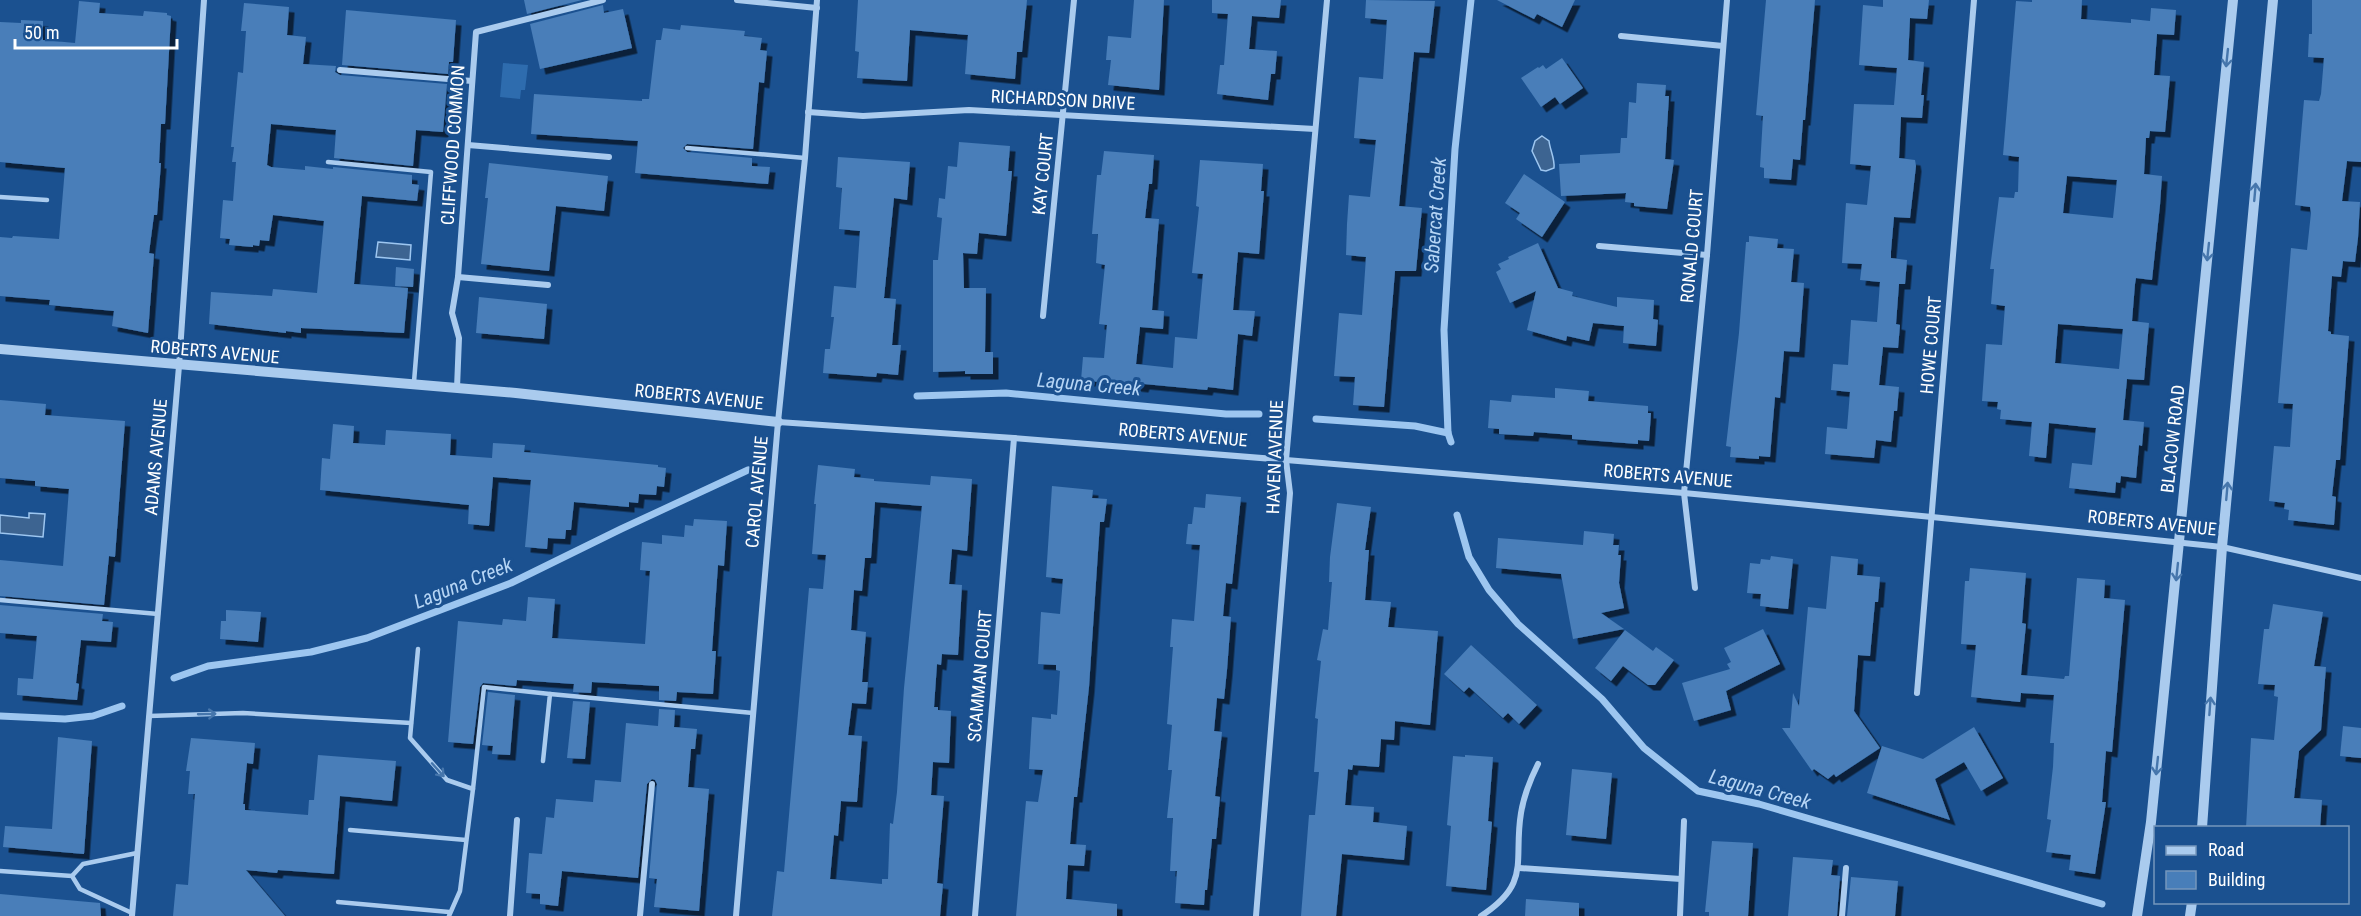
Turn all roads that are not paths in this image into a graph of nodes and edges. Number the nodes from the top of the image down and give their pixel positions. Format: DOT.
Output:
graph roads {
  1 [pos="204,0"];
  2 [pos="603,0"];
  3 [pos="737,0"];
  4 [pos="1074,0"];
  5 [pos="1327,0"];
  6 [pos="1727,0"];
  7 [pos="1974,0"];
  8 [pos="2233,0"];
  9 [pos="2273,0"];
  10 [pos="817,4"];
  11 [pos="1620,36"];
  12 [pos="1723,46"];
  13 [pos="339,69"];
  14 [pos="472,81"];
  15 [pos="808,112"];
  16 [pos="1064,114"];
  17 [pos="1316,129"];
  18 [pos="468,145"];
  19 [pos="687,148"];
  20 [pos="609,157"];
  21 [pos="805,158"];
  22 [pos="328,162"];
  23 [pos="0,197"];
  24 [pos="47,200"];
  25 [pos="1599,246"];
  26 [pos="1707,255"];
  27 [pos="458,277"];
  28 [pos="548,285"];
  29 [pos="1043,316"];
  30 [pos="0,349"];
  31 [pos="179,366"];
  32 [pos="414,385"];
  33 [pos="457,389"];
  34 [pos="778,422"];
  35 [pos="1014,438"];
  36 [pos="1286,460"];
  37 [pos="1684,493"];
  38 [pos="1932,517"];
  39 [pos="2180,542"];
  40 [pos="2222,547"];
  41 [pos="2361,578"];
  42 [pos="1695,588"];
  43 [pos="0,600"];
  44 [pos="158,614"];
  45 [pos="418,649"];
  46 [pos="1917,693"];
  47 [pos="550,694"];
  48 [pos="753,713"];
  49 [pos="149,716"];
  50 [pos="411,723"];
  51 [pos="543,761"];
  52 [pos="1538,764"];
  53 [pos="652,784"];
  54 [pos="473,789"];
  55 [pos="517,820"];
  56 [pos="1684,821"];
  57 [pos="2202,826"];
  58 [pos="351,830"];
  59 [pos="466,840"];
  60 [pos="137,853"];
  61 [pos="1519,868"];
  62 [pos="1846,868"];
  63 [pos="0,871"];
  64 [pos="72,876"];
  65 [pos="1682,879"];
  66 [pos="338,902"];
  67 [pos="449,914"];
  68 [pos="132,915"];
  69 [pos="510,916"];
  70 [pos="640,916"];
  71 [pos="736,916"];
  72 [pos="975,916"];
  73 [pos="1256,916"];
  74 [pos="1481,916"];
  75 [pos="1680,916"];
  76 [pos="1842,916"];
  77 [pos="2137,916"];
  1 -- 31 [label="street, ADAMS AVENUE"];
  2 -- 14 [label="street, CLIFFWOOD COMMON"];
  3 -- 10 [label="street"];
  4 -- 16 [label="street, KAY COURT"];
  5 -- 17 [label="street, HAVEN AVENUE"];
  6 -- 12 [label="street, RONALD COURT"];
  7 -- 38 [label="street, HOWE COURT"];
  8 -- 39 [label="street, BLACOW ROAD, one-way"];
  40 -- 9 [label="street, one-way"];
  10 -- 15 [label="street, CAROL AVENUE"];
  11 -- 12 [label="street"];
  12 -- 26 [label="street, RONALD COURT"];
  13 -- 14 [label="street"];
  14 -- 18 [label="street, CLIFFWOOD COMMON"];
  15 -- 16 [label="street, RICHARDSON DRIVE"];
  15 -- 21 [label="street, CAROL AVENUE"];
  16 -- 17 [label="street, RICHARDSON DRIVE"];
  16 -- 29 [label="street, KAY COURT"];
  17 -- 36 [label="street, HAVEN AVENUE"];
  18 -- 20 [label="street"];
  18 -- 27 [label="street, CLIFFWOOD COMMON"];
  19 -- 21 [label="lane"];
  21 -- 34 [label="street, CAROL AVENUE"];
  22 -- 32 [label="lane"];
  23 -- 24 [label="lane"];
  25 -- 26 [label="street"];
  26 -- 37 [label="street, RONALD COURT"];
  27 -- 28 [label="street"];
  27 -- 33 [label="street, CLIFFWOOD COMMON"];
  30 -- 31 [label="street, ROBERTS AVENUE"];
  31 -- 32 [label="street, ROBERTS AVENUE"];
  31 -- 44 [label="street, ADAMS AVENUE"];
  32 -- 33 [label="street, ROBERTS AVENUE"];
  33 -- 34 [label="street, ROBERTS AVENUE"];
  34 -- 35 [label="street, ROBERTS AVENUE"];
  34 -- 48 [label="street, CAROL AVENUE"];
  35 -- 36 [label="street, ROBERTS AVENUE"];
  35 -- 72 [label="street, SCAMMAN COURT"];
  36 -- 37 [label="street, ROBERTS AVENUE"];
  36 -- 73 [label="street, HAVEN AVENUE"];
  37 -- 38 [label="street, ROBERTS AVENUE"];
  37 -- 42 [label="street, RONALD COURT"];
  38 -- 39 [label="street, ROBERTS AVENUE"];
  38 -- 46 [label="street, HOWE COURT"];
  39 -- 40 [label="street, ROBERTS AVENUE"];
  39 -- 77 [label="street, BLACOW ROAD, one-way"];
  40 -- 41 [label="street, ROBERTS AVENUE"];
  57 -- 40 [label="street, one-way"];
  43 -- 44 [label="lane"];
  44 -- 49 [label="street, ADAMS AVENUE"];
  45 -- 50 [label="lane"];
  47 -- 48 [label="lane"];
  47 -- 51 [label="lane"];
  47 -- 54 [label="lane"];
  48 -- 71 [label="street, CAROL AVENUE"];
  49 -- 50 [label="lane, one-way"];
  49 -- 60 [label="street, ADAMS AVENUE"];
  50 -- 54 [label="lane, one-way"];
  52 -- 61 [label="street"];
  53 -- 70 [label="street"];
  54 -- 59 [label="lane"];
  55 -- 69 [label="street"];
  56 -- 65 [label="street"];
  58 -- 59 [label="lane"];
  59 -- 67 [label="lane"];
  60 -- 64 [label="lane"];
  60 -- 68 [label="street, ADAMS AVENUE"];
  61 -- 65 [label="street"];
  61 -- 74 [label="street"];
  62 -- 76 [label="street"];
  63 -- 64 [label="lane"];
  64 -- 68 [label="lane"];
  65 -- 75 [label="street"];
  66 -- 67 [label="lane"];
}
